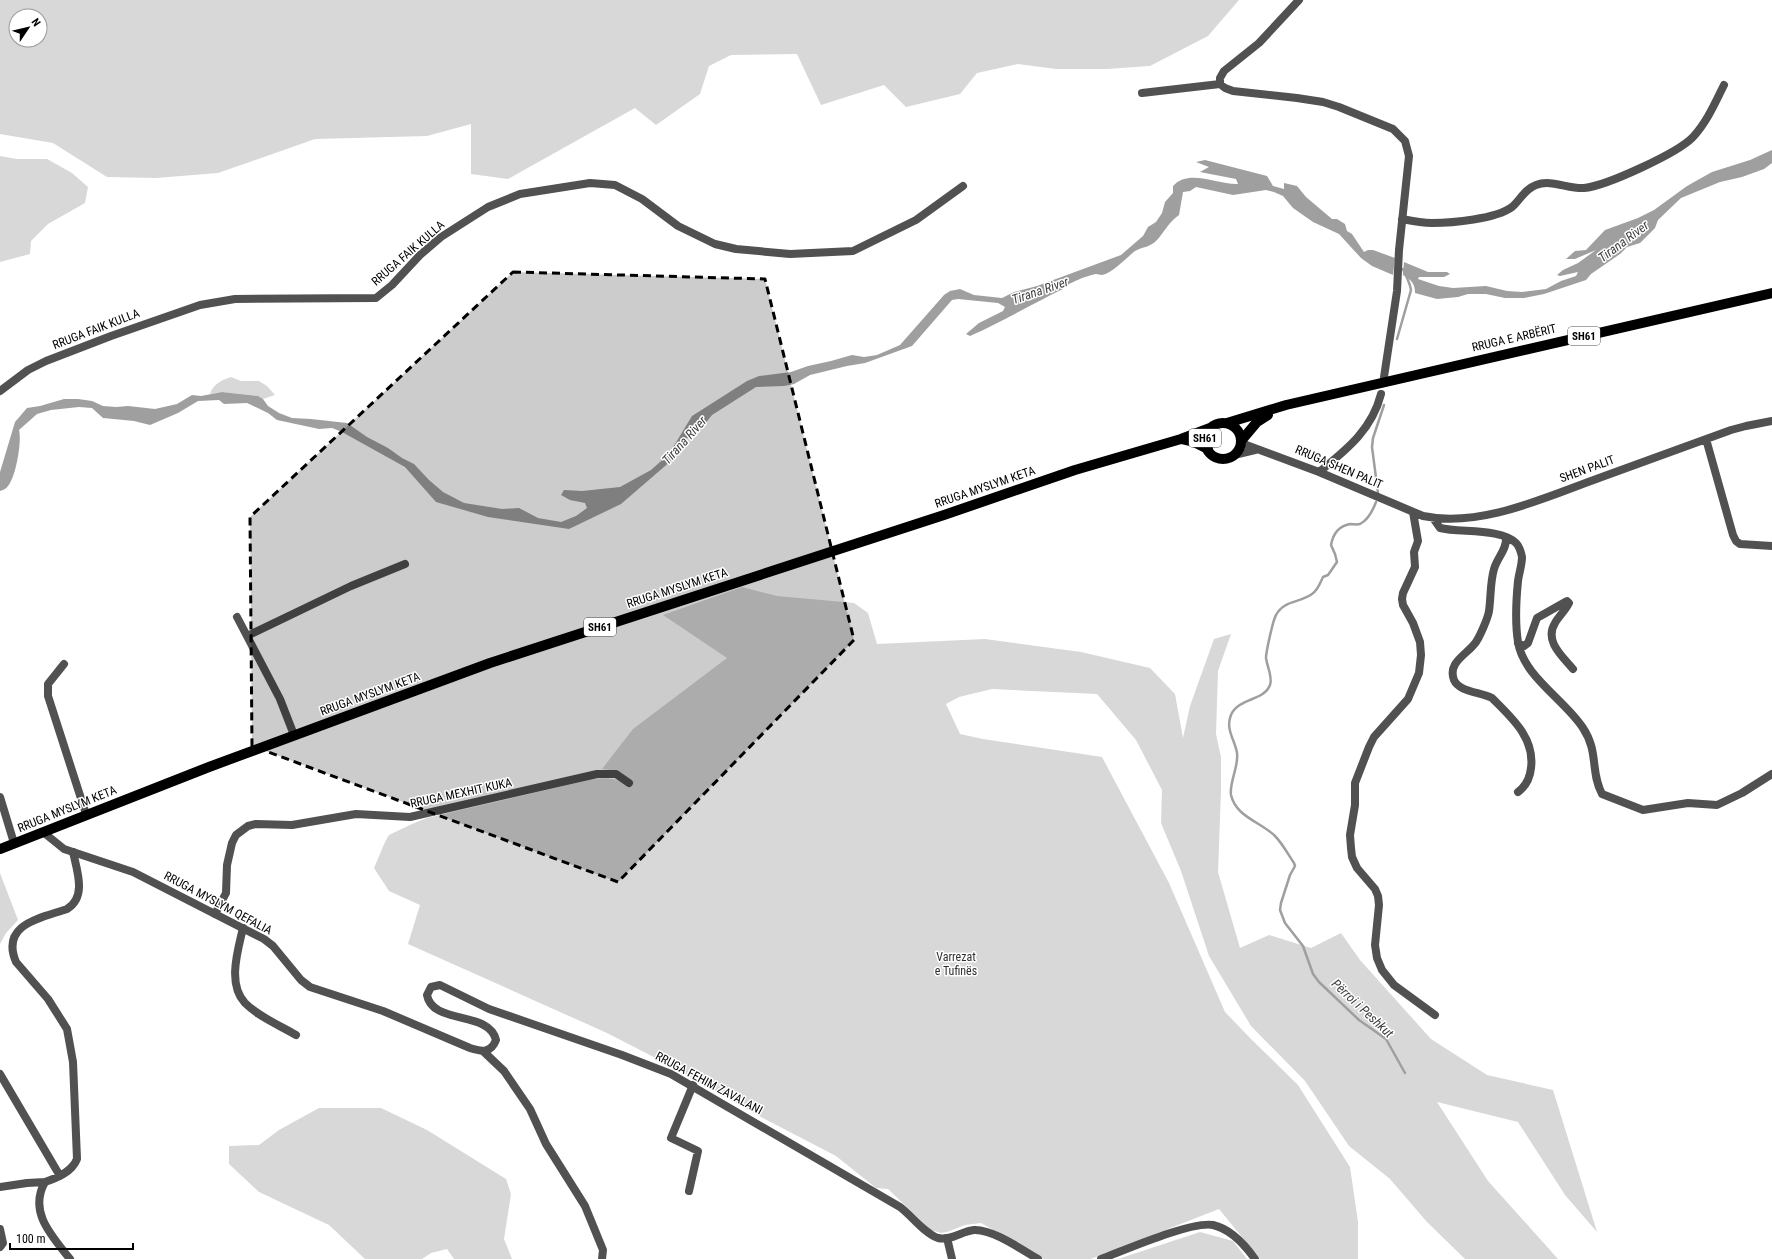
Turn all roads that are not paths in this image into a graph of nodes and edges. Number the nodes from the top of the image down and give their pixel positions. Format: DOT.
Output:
graph roads {
  1 [pos="1298,0"];
  2 [pos="1220,84"];
  3 [pos="1724,85"];
  4 [pos="1142,93"];
  5 [pos="963,186"];
  6 [pos="1402,219"];
  7 [pos="1772,293"];
  8 [pos="1384,377"];
  9 [pos="0,392"];
  10 [pos="1381,394"];
  11 [pos="1286,405"];
  12 [pos="1772,422"];
  13 [pos="1228,423"];
  14 [pos="1210,428"];
  15 [pos="1181,439"];
  16 [pos="1706,439"];
  17 [pos="1241,442"];
  18 [pos="1258,449"];
  19 [pos="1208,450"];
  20 [pos="1234,455"];
  21 [pos="1319,472"];
  22 [pos="1410,511"];
  23 [pos="1433,518"];
  24 [pos="1506,538"];
  25 [pos="1772,546"];
  26 [pos="405,564"];
  27 [pos="237,617"];
  28 [pos="247,636"];
  29 [pos="1518,643"];
  30 [pos="64,664"];
  31 [pos="1572,669"];
  32 [pos="294,735"];
  33 [pos="1772,774"];
  34 [pos="629,783"];
  35 [pos="1518,792"];
  36 [pos="0,797"];
  37 [pos="86,814"];
  38 [pos="43,832"];
  39 [pos="14,843"];
  40 [pos="0,849"];
  41 [pos="72,852"];
  42 [pos="215,914"];
  43 [pos="244,928"];
  44 [pos="1435,1015"];
  45 [pos="296,1035"];
  46 [pos="484,1052"];
  47 [pos="0,1074"];
  48 [pos="693,1086"];
  49 [pos="60,1176"];
  50 [pos="45,1182"];
  51 [pos="0,1187"];
  52 [pos="689,1191"];
  53 [pos="0,1229"];
  54 [pos="947,1238"];
  55 [pos="0,1247"];
  56 [pos="70,1259"];
  57 [pos="602,1259"];
  58 [pos="952,1259"];
  59 [pos="1038,1259"];
  60 [pos="1102,1259"];
  61 [pos="1255,1259"];
  1 -- 2 [label="street"];
  2 -- 4 [label="street"];
  2 -- 6 [label="street"];
  3 -- 6 [label="street"];
  5 -- 9 [label="street, RRUGA FAIK KULLA"];
  6 -- 8 [label="street"];
  7 -- 11 [label="main road, RRUGA E ARBËRIT / SH61"];
  10 -- 21 [label="street"];
  11 -- 13 [label="main road, RRUGA E ARBËRIT / SH61"];
  11 -- 17 [label="main road, RRUGA E ARBËRIT / SH61"];
  12 -- 16 [label="street, SHEN PALIT"];
  13 -- 14 [label="main road, SH61"];
  13 -- 17 [label="main road, SH61"];
  14 -- 15 [label="main road, RRUGA MYSLYM KETA / SH61"];
  14 -- 19 [label="main road, SH61"];
  15 -- 19 [label="main road, SH61"];
  15 -- 32 [label="main road, RRUGA MYSLYM KETA / SH61"];
  16 -- 23 [label="street, SHEN PALIT"];
  16 -- 25 [label="street"];
  17 -- 18 [label="street, RRUGA SHEN PALIT"];
  17 -- 20 [label="main road, SH61"];
  18 -- 20 [label="street"];
  18 -- 21 [label="street, RRUGA SHEN PALIT"];
  19 -- 20 [label="main road, SH61"];
  21 -- 22 [label="street, RRUGA SHEN PALIT"];
  22 -- 23 [label="street, SHEN PALIT"];
  22 -- 44 [label="street"];
  23 -- 24 [label="street"];
  24 -- 29 [label="street"];
  24 -- 35 [label="street"];
  26 -- 28 [label="street"];
  27 -- 28 [label="street"];
  28 -- 32 [label="street"];
  29 -- 31 [label="street"];
  29 -- 33 [label="street"];
  30 -- 37 [label="street"];
  32 -- 37 [label="main road, RRUGA MYSLYM KETA / SH61"];
  34 -- 42 [label="street, RRUGA MEXHIT KUKA"];
  36 -- 39 [label="street"];
  37 -- 38 [label="main road, RRUGA MYSLYM KETA / SH61"];
  38 -- 39 [label="main road, RRUGA MYSLYM KETA / SH61"];
  38 -- 41 [label="street, RRUGA MYSLYM QEFALIA"];
  39 -- 40 [label="main road, RRUGA MYSLYM KETA / SH61"];
  41 -- 42 [label="street, RRUGA MYSLYM QEFALIA"];
  41 -- 49 [label="street"];
  42 -- 43 [label="street, RRUGA MYSLYM QEFALIA"];
  43 -- 45 [label="street"];
  43 -- 46 [label="street, RRUGA MYSLYM QEFALIA"];
  46 -- 48 [label="street, RRUGA FEHIM ZAVALANI"];
  46 -- 57 [label="street"];
  47 -- 49 [label="street"];
  48 -- 52 [label="street"];
  48 -- 54 [label="street, RRUGA FEHIM ZAVALANI"];
  49 -- 50 [label="street"];
  50 -- 51 [label="street"];
  50 -- 56 [label="street"];
  53 -- 55 [label="street"];
  54 -- 58 [label="street"];
  54 -- 59 [label="street"];
  60 -- 61 [label="street"];
}
